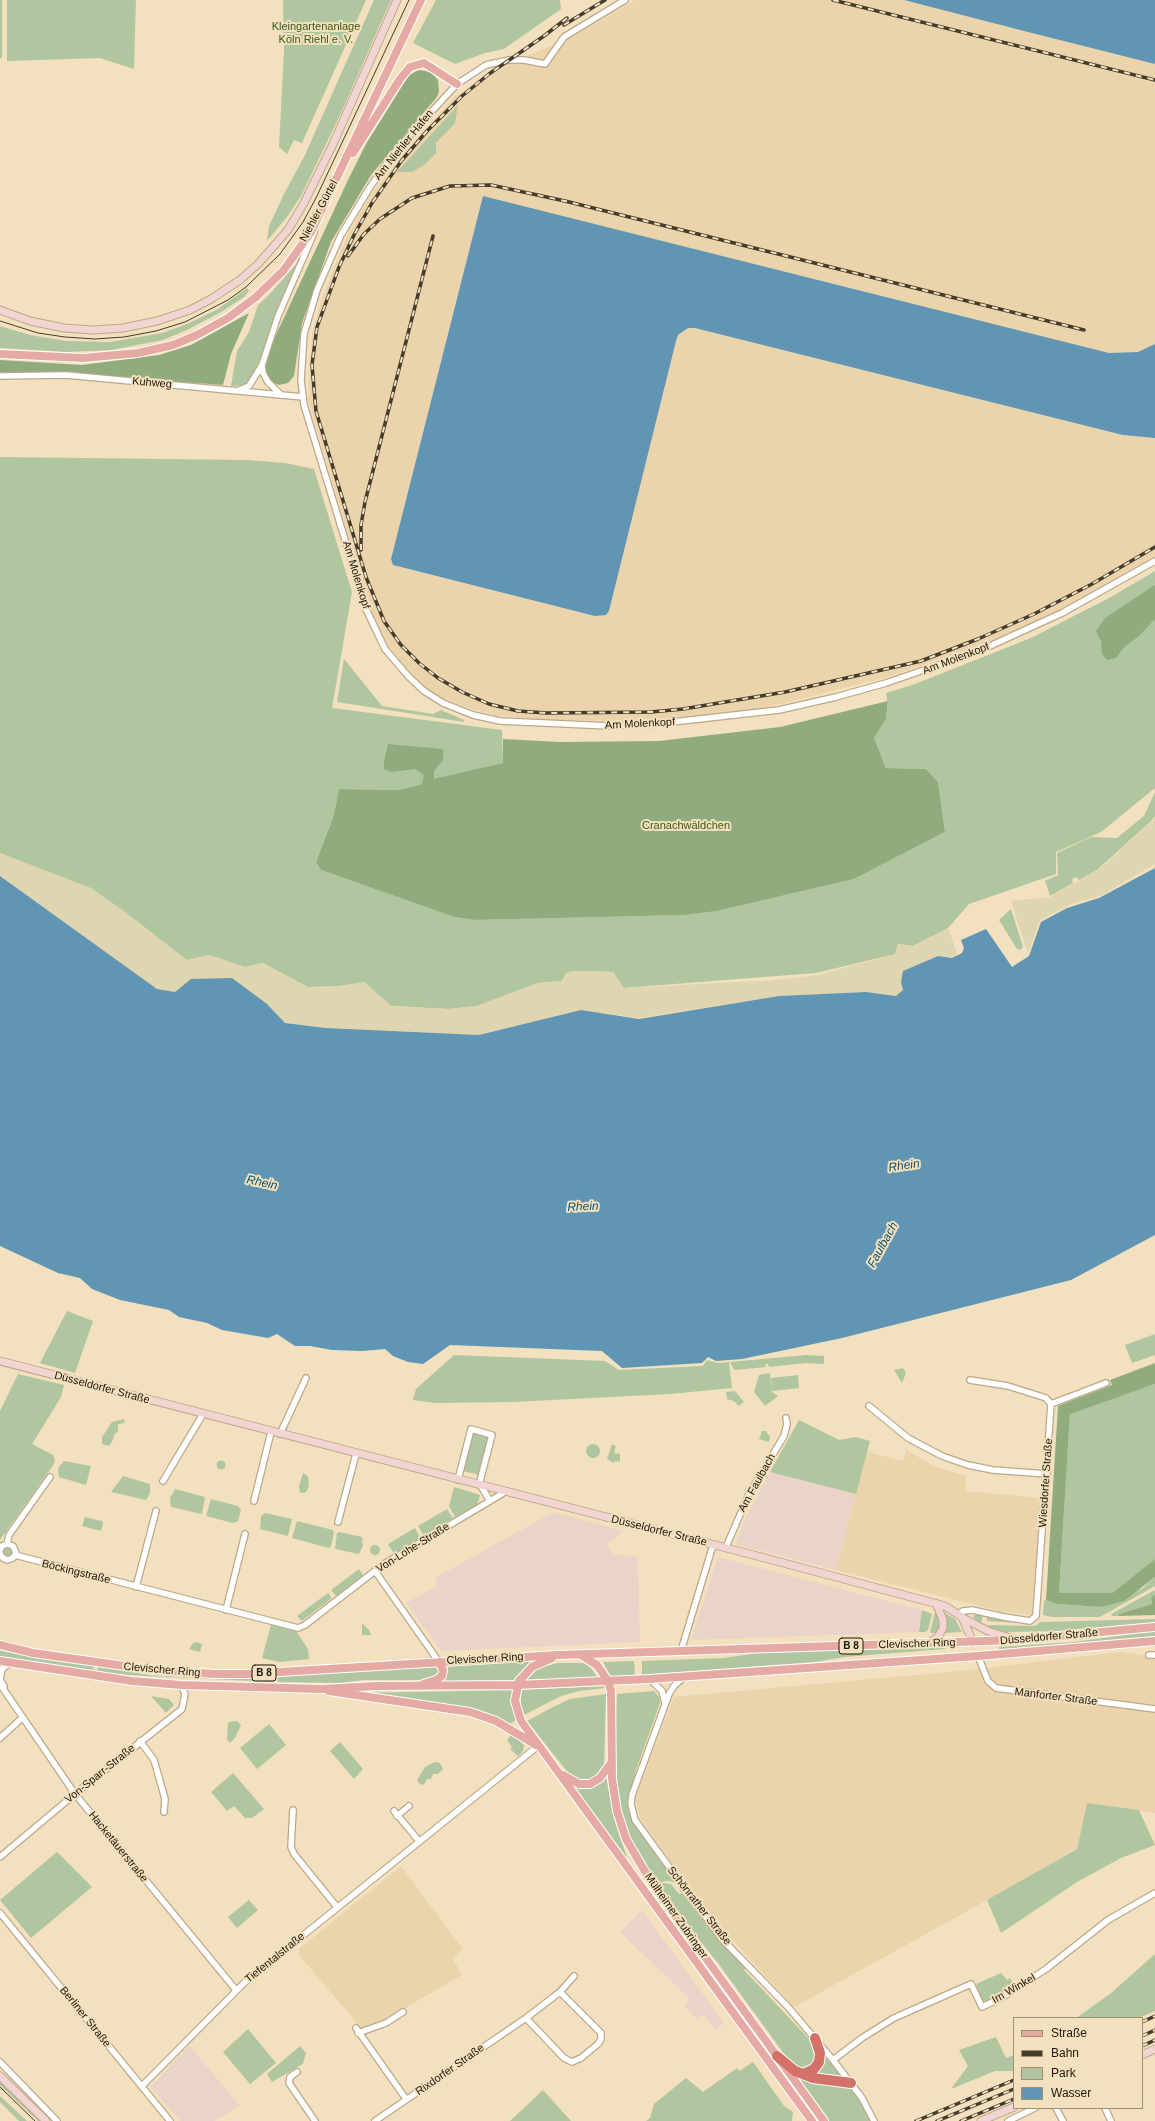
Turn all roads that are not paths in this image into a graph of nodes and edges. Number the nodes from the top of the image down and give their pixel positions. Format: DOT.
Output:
graph roads {
  1 [pos="397,0"];
  2 [pos="417,0"];
  3 [pos="421,0"];
  4 [pos="625,0"];
  5 [pos="457,84"];
  6 [pos="340,171"];
  7 [pos="325,205"];
  8 [pos="268,283"];
  9 [pos="243,305"];
  10 [pos="0,310"];
  11 [pos="0,350"];
  12 [pos="0,354"];
  13 [pos="262,365"];
  14 [pos="0,376"];
  15 [pos="239,390"];
  16 [pos="281,395"];
  17 [pos="303,397"];
  18 [pos="1155,561"];
  19 [pos="0,1361"];
  20 [pos="306,1378"];
  21 [pos="970,1380"];
  22 [pos="1106,1383"];
  23 [pos="1051,1404"];
  24 [pos="869,1406"];
  25 [pos="203,1414"];
  26 [pos="786,1418"];
  27 [pos="271,1432"];
  28 [pos="280,1434"];
  29 [pos="356,1454"];
  30 [pos="1047,1474"];
  31 [pos="50,1477"];
  32 [pos="458,1480"];
  33 [pos="163,1481"];
  34 [pos="480,1486"];
  35 [pos="505,1492"];
  36 [pos="254,1501"];
  37 [pos="490,1501"];
  38 [pos="156,1511"];
  39 [pos="338,1522"];
  40 [pos="245,1534"];
  41 [pos="7,1544"];
  42 [pos="713,1545"];
  43 [pos="726,1548"];
  44 [pos="0,1550"];
  45 [pos="0,1554"];
  46 [pos="15,1555"];
  47 [pos="375,1571"];
  48 [pos="136,1587"];
  49 [pos="936,1604"];
  50 [pos="226,1610"];
  51 [pos="961,1616"];
  52 [pos="1034,1619"];
  53 [pos="1155,1627"];
  54 [pos="302,1628"];
  55 [pos="1016,1640"];
  56 [pos="1155,1641"];
  57 [pos="973,1642"];
  58 [pos="929,1644"];
  59 [pos="0,1646"];
  60 [pos="681,1651"];
  61 [pos="580,1654"];
  62 [pos="558,1655"];
  63 [pos="978,1656"];
  64 [pos="0,1661"];
  65 [pos="439,1662"];
  66 [pos="10,1663"];
  67 [pos="684,1677"];
  68 [pos="649,1679"];
  69 [pos="608,1681"];
  70 [pos="0,1684"];
  71 [pos="181,1685"];
  72 [pos="518,1685"];
  73 [pos="417,1686"];
  74 [pos="321,1689"];
  75 [pos="9,1698"];
  76 [pos="665,1703"];
  77 [pos="1155,1709"];
  78 [pos="22,1718"];
  79 [pos="0,1738"];
  80 [pos="140,1741"];
  81 [pos="538,1746"];
  82 [pos="611,1763"];
  83 [pos="559,1772"];
  84 [pos="75,1794"];
  85 [pos="409,1806"];
  86 [pos="293,1810"];
  87 [pos="164,1812"];
  88 [pos="419,1841"];
  89 [pos="0,1857"];
  90 [pos="1155,1893"];
  91 [pos="337,1907"];
  92 [pos="0,1913"];
  93 [pos="574,1976"];
  94 [pos="236,1990"];
  95 [pos="560,1992"];
  96 [pos="403,2012"];
  97 [pos="526,2018"];
  98 [pos="815,2038"];
  99 [pos="1155,2049"];
  100 [pos="1143,2055"];
  101 [pos="777,2056"];
  102 [pos="833,2060"];
  103 [pos="0,2062"];
  104 [pos="297,2072"];
  105 [pos="803,2074"];
  106 [pos="0,2076"];
  107 [pos="851,2083"];
  108 [pos="142,2086"];
  109 [pos="406,2099"];
  110 [pos="1013,2107"];
  111 [pos="1033,2109"];
  112 [pos="1057,2109"];
  113 [pos="1105,2109"];
  114 [pos="46,2121"];
  115 [pos="57,2121"];
  116 [pos="170,2121"];
  117 [pos="315,2121"];
  118 [pos="375,2121"];
  119 [pos="812,2121"];
  120 [pos="824,2121"];
  121 [pos="874,2121"];
  122 [pos="981,2121"];
  123 [pos="1008,2121"];
  124 [pos="1063,2121"];
  125 [pos="1111,2121"];
  1 -- 10 [label="street, Niehler Gürtel"];
  2 -- 8 [label="main road, Niehler Gürtel"];
  3 -- 6 [label="main road, Niehler Gürtel"];
  4 -- 5 [label="street, Am Niehler Hafen"];
  5 -- 6 [label="main road"];
  5 -- 17 [label="street, Am Niehler Hafen"];
  6 -- 7 [label="main road, Niehler Gürtel"];
  7 -- 8 [label="main road, Niehler Gürtel"];
  7 -- 13 [label="street"];
  8 -- 9 [label="main road, Niehler Gürtel"];
  9 -- 11 [label="main road, Niehler Gürtel"];
  9 -- 12 [label="main road, Niehler Gürtel"];
  13 -- 15 [label="street"];
  13 -- 16 [label="street"];
  14 -- 15 [label="street, Kuhweg"];
  15 -- 16 [label="street, Kuhweg"];
  16 -- 17 [label="street, Kuhweg"];
  17 -- 18 [label="street, Am Molenkopf"];
  19 -- 25 [label="street, Düsseldorfer Straße"];
  20 -- 28 [label="street"];
  21 -- 23 [label="street"];
  22 -- 23 [label="street"];
  23 -- 30 [label="street, Wiesdorfer Straße"];
  24 -- 30 [label="street"];
  25 -- 27 [label="street, Düsseldorfer Straße"];
  25 -- 33 [label="street"];
  26 -- 43 [label="street, Am Faulbach"];
  27 -- 28 [label="street, Düsseldorfer Straße"];
  27 -- 36 [label="street"];
  28 -- 29 [label="street, Düsseldorfer Straße"];
  29 -- 32 [label="street, Düsseldorfer Straße"];
  29 -- 39 [label="street"];
  30 -- 52 [label="street, Wiesdorfer Straße"];
  31 -- 41 [label="street"];
  32 -- 34 [label="street, Düsseldorfer Straße"];
  32 -- 34 [label="street"];
  34 -- 35 [label="street, Düsseldorfer Straße"];
  34 -- 37 [label="street"];
  35 -- 37 [label="street, Von-Lohe-Straße"];
  35 -- 42 [label="street, Düsseldorfer Straße"];
  37 -- 47 [label="street, Von-Lohe-Straße"];
  38 -- 48 [label="street"];
  40 -- 50 [label="street"];
  41 -- 44 [label="street"];
  41 -- 46 [label="street"];
  42 -- 43 [label="street, Düsseldorfer Straße"];
  42 -- 60 [label="street"];
  43 -- 49 [label="street, Düsseldorfer Straße"];
  45 -- 46 [label="street, Böckingstraße"];
  46 -- 48 [label="street, Böckingstraße"];
  47 -- 54 [label="street, Von-Lohe-Straße"];
  47 -- 65 [label="street"];
  48 -- 50 [label="street, Böckingstraße"];
  49 -- 51 [label="street, Düsseldorfer Straße"];
  49 -- 58 [label="street"];
  50 -- 54 [label="street, Böckingstraße"];
  51 -- 52 [label="street, Düsseldorfer Straße"];
  51 -- 55 [label="street"];
  51 -- 57 [label="street"];
  53 -- 55 [label="main road, Düsseldorfer Straße / B 8"];
  55 -- 57 [label="main road, Düsseldorfer Straße / B 8"];
  56 -- 63 [label="main road, Düsseldorfer Straße / B 8"];
  57 -- 58 [label="main road, Clevischer Ring / B 8"];
  57 -- 63 [label="main road"];
  58 -- 60 [label="main road, Clevischer Ring / B 8"];
  59 -- 65 [label="main road, Clevischer Ring / B 8"];
  60 -- 61 [label="main road, Clevischer Ring / B 8"];
  61 -- 62 [label="main road, Clevischer Ring / B 8"];
  61 -- 69 [label="main road"];
  62 -- 65 [label="main road, Clevischer Ring / B 8"];
  62 -- 72 [label="main road"];
  63 -- 67 [label="main road, Clevischer Ring / B 8"];
  63 -- 77 [label="street, Manforter Straße"];
  64 -- 66 [label="main road, Clevischer Ring / B 8"];
  65 -- 73 [label="main road, B 8"];
  66 -- 71 [label="main road, Clevischer Ring / B 8"];
  66 -- 75 [label="street, Hacketäuerstraße"];
  67 -- 68 [label="main road, Clevischer Ring / B 8"];
  67 -- 76 [label="street, Schönrather Straße"];
  68 -- 69 [label="main road, Clevischer Ring / B 8"];
  68 -- 76 [label="street"];
  69 -- 72 [label="main road, Clevischer Ring / B 8"];
  69 -- 82 [label="main road, Mülheimer Zubringer"];
  70 -- 75 [label="street, Hacketäuerstraße"];
  71 -- 74 [label="main road, Clevischer Ring / B 8"];
  71 -- 80 [label="street, Von-Sparr-Straße"];
  72 -- 73 [label="main road, Clevischer Ring / B 8"];
  72 -- 81 [label="main road"];
  73 -- 74 [label="main road, Clevischer Ring / B 8"];
  74 -- 81 [label="main road, Clevischer Ring"];
  75 -- 78 [label="street, Hacketäuerstraße"];
  76 -- 98 [label="street, Schönrather Straße"];
  78 -- 79 [label="street"];
  78 -- 84 [label="street, Hacketäuerstraße"];
  80 -- 84 [label="street, Von-Sparr-Straße"];
  80 -- 87 [label="street"];
  81 -- 83 [label="main road, Mülheimer Zubringer"];
  81 -- 88 [label="street, Tiefentalstraße"];
  82 -- 83 [label="main road"];
  82 -- 101 [label="main road, Mülheimer Zubringer"];
  83 -- 119 [label="main road, Mülheimer Zubringer"];
  84 -- 89 [label="street, Von-Sparr-Straße"];
  84 -- 94 [label="street, Hacketäuerstraße"];
  85 -- 88 [label="street"];
  86 -- 91 [label="street"];
  88 -- 91 [label="street, Tiefentalstraße"];
  90 -- 102 [label="street, Im Winkel"];
  91 -- 94 [label="street, Tiefentalstraße"];
  92 -- 108 [label="street, Berliner Straße"];
  93 -- 95 [label="street, Rixdorfer Straße"];
  94 -- 108 [label="street, Tiefentalstraße"];
  95 -- 97 [label="street, Rixdorfer Straße"];
  95 -- 97 [label="street"];
  96 -- 109 [label="street"];
  97 -- 109 [label="street, Rixdorfer Straße"];
  98 -- 102 [label="street, Schönrather Straße"];
  98 -- 105 [label="highway"];
  99 -- 100 [label="street"];
  101 -- 105 [label="highway"];
  101 -- 120 [label="main road, Mülheimer Zubringer"];
  102 -- 107 [label="street, Schönrather Straße"];
  103 -- 115 [label="street"];
  104 -- 117 [label="street"];
  105 -- 107 [label="highway"];
  106 -- 114 [label="street"];
  107 -- 121 [label="street, Schönrather Straße"];
  108 -- 116 [label="street, Berliner Straße"];
  109 -- 118 [label="street, Rixdorfer Straße"];
  110 -- 122 [label="street"];
  111 -- 123 [label="street"];
  112 -- 124 [label="street"];
  113 -- 125 [label="street"];
}
